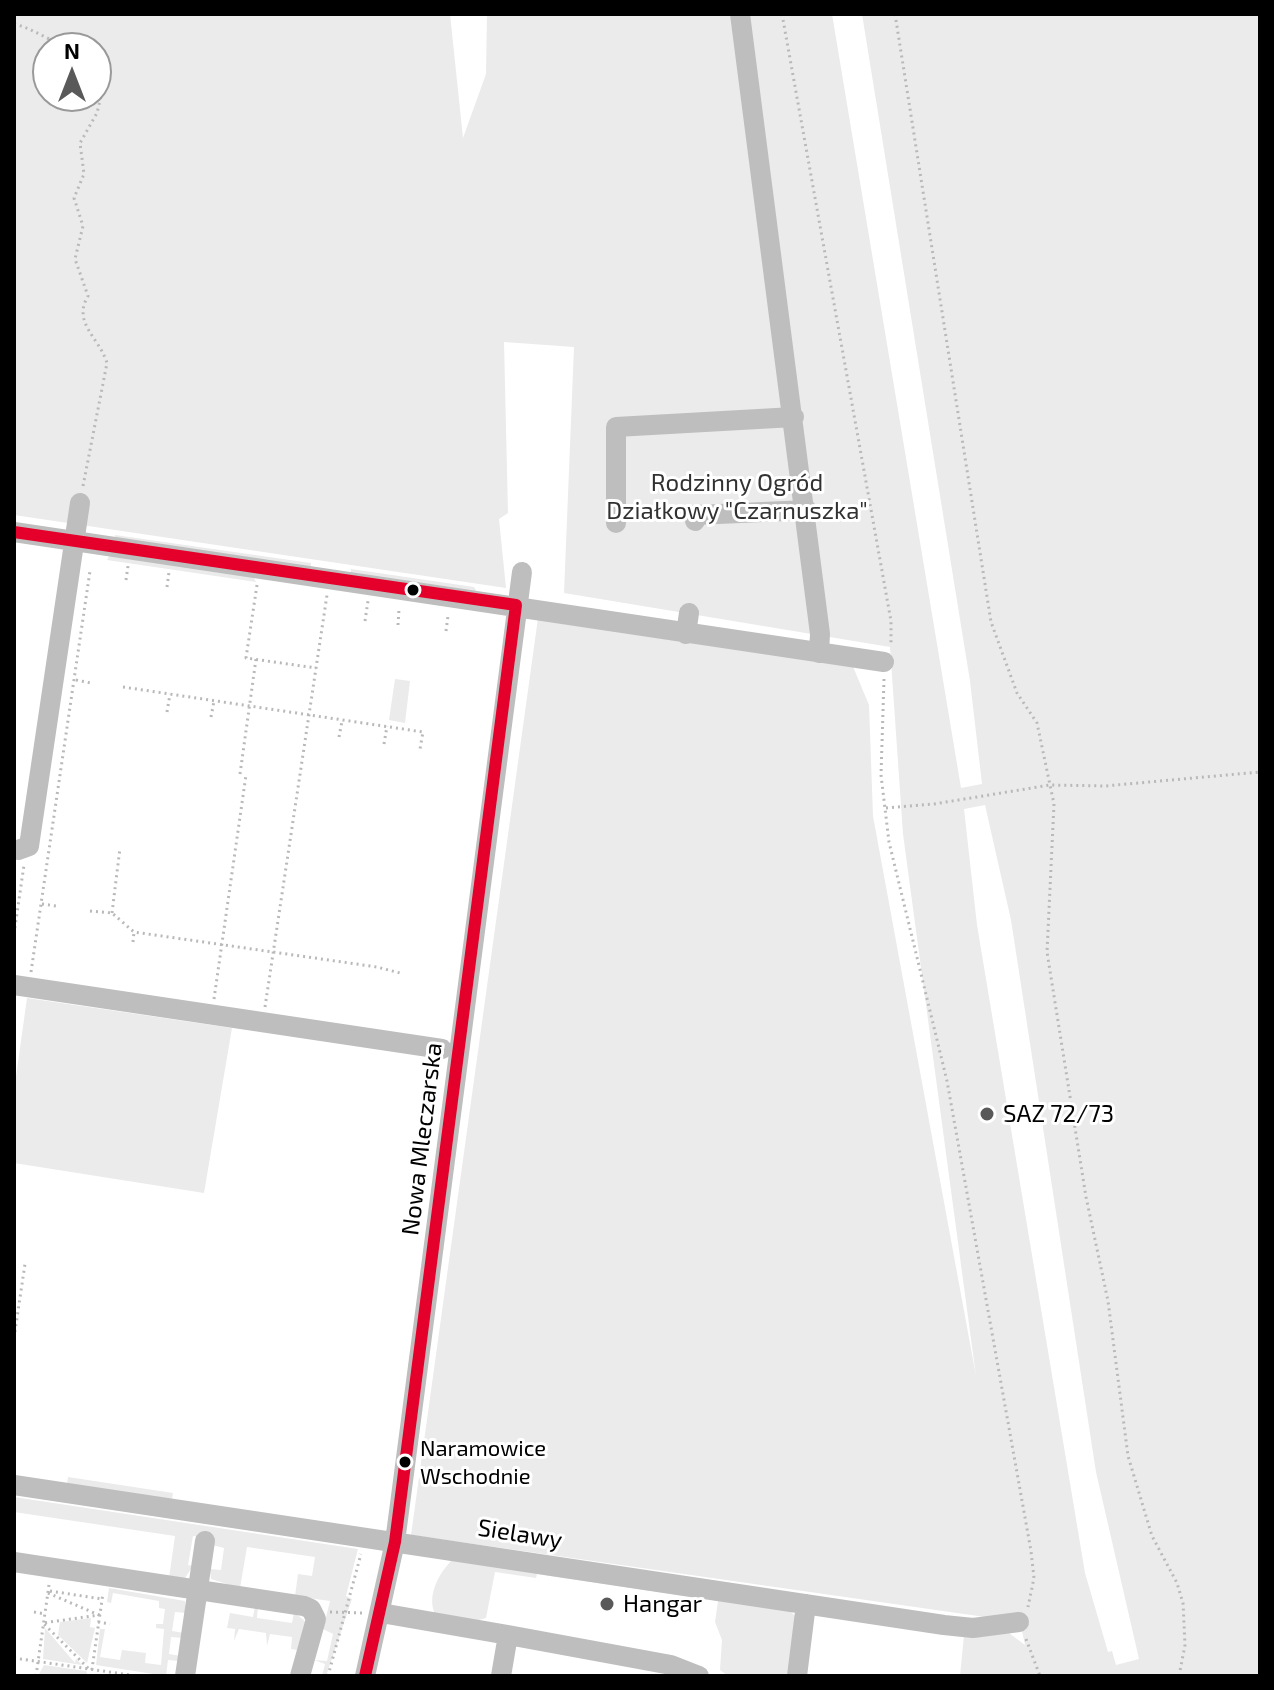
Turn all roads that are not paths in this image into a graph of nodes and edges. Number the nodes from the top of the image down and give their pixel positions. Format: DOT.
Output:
graph roads {
  1 [pos="740,14"];
  2 [pos="794,417"];
  3 [pos="80,503"];
  4 [pos="807,510"];
  5 [pos="695,521"];
  6 [pos="616,523"];
  7 [pos="14,532"];
  8 [pos="75,541"];
  9 [pos="522,572"];
  10 [pos="516,605"];
  11 [pos="819,653"];
  12 [pos="884,662"];
  13 [pos="18,850"];
  14 [pos="21,986"];
  15 [pos="442,1049"];
  16 [pos="14,1485"];
  17 [pos="205,1541"];
  18 [pos="395,1542"];
  19 [pos="14,1562"];
  20 [pos="198,1589"];
  21 [pos="806,1604"];
  22 [pos="381,1613"];
  23 [pos="1019,1622"];
  24 [pos="508,1635"];
  25 [pos="185,1676"];
  26 [pos="300,1676"];
  27 [pos="365,1676"];
  28 [pos="501,1676"];
  29 [pos="699,1676"];
  30 [pos="797,1676"];
  1 -- 2 [label="street"];
  2 -- 4 [label="street"];
  2 -- 6 [label="street"];
  3 -- 8 [label="street"];
  4 -- 5 [label="street"];
  4 -- 11 [label="street"];
  7 -- 8 [label="street"];
  8 -- 10 [label="street"];
  8 -- 13 [label="street"];
  9 -- 10 [label="street, Nowa Mleczarska"];
  10 -- 11 [label="street"];
  10 -- 18 [label="street, Nowa Mleczarska"];
  11 -- 12 [label="street"];
  14 -- 15 [label="street"];
  16 -- 18 [label="street, Sielawy"];
  17 -- 20 [label="street"];
  18 -- 21 [label="street, Sielawy"];
  18 -- 22 [label="street, Nowa Mleczarska"];
  19 -- 20 [label="street"];
  20 -- 25 [label="street"];
  20 -- 26 [label="street"];
  21 -- 23 [label="street, Sielawy"];
  21 -- 30 [label="street"];
  22 -- 24 [label="street"];
  22 -- 27 [label="street, Nowa Mleczarska"];
  24 -- 28 [label="street"];
  24 -- 29 [label="street"];
}
